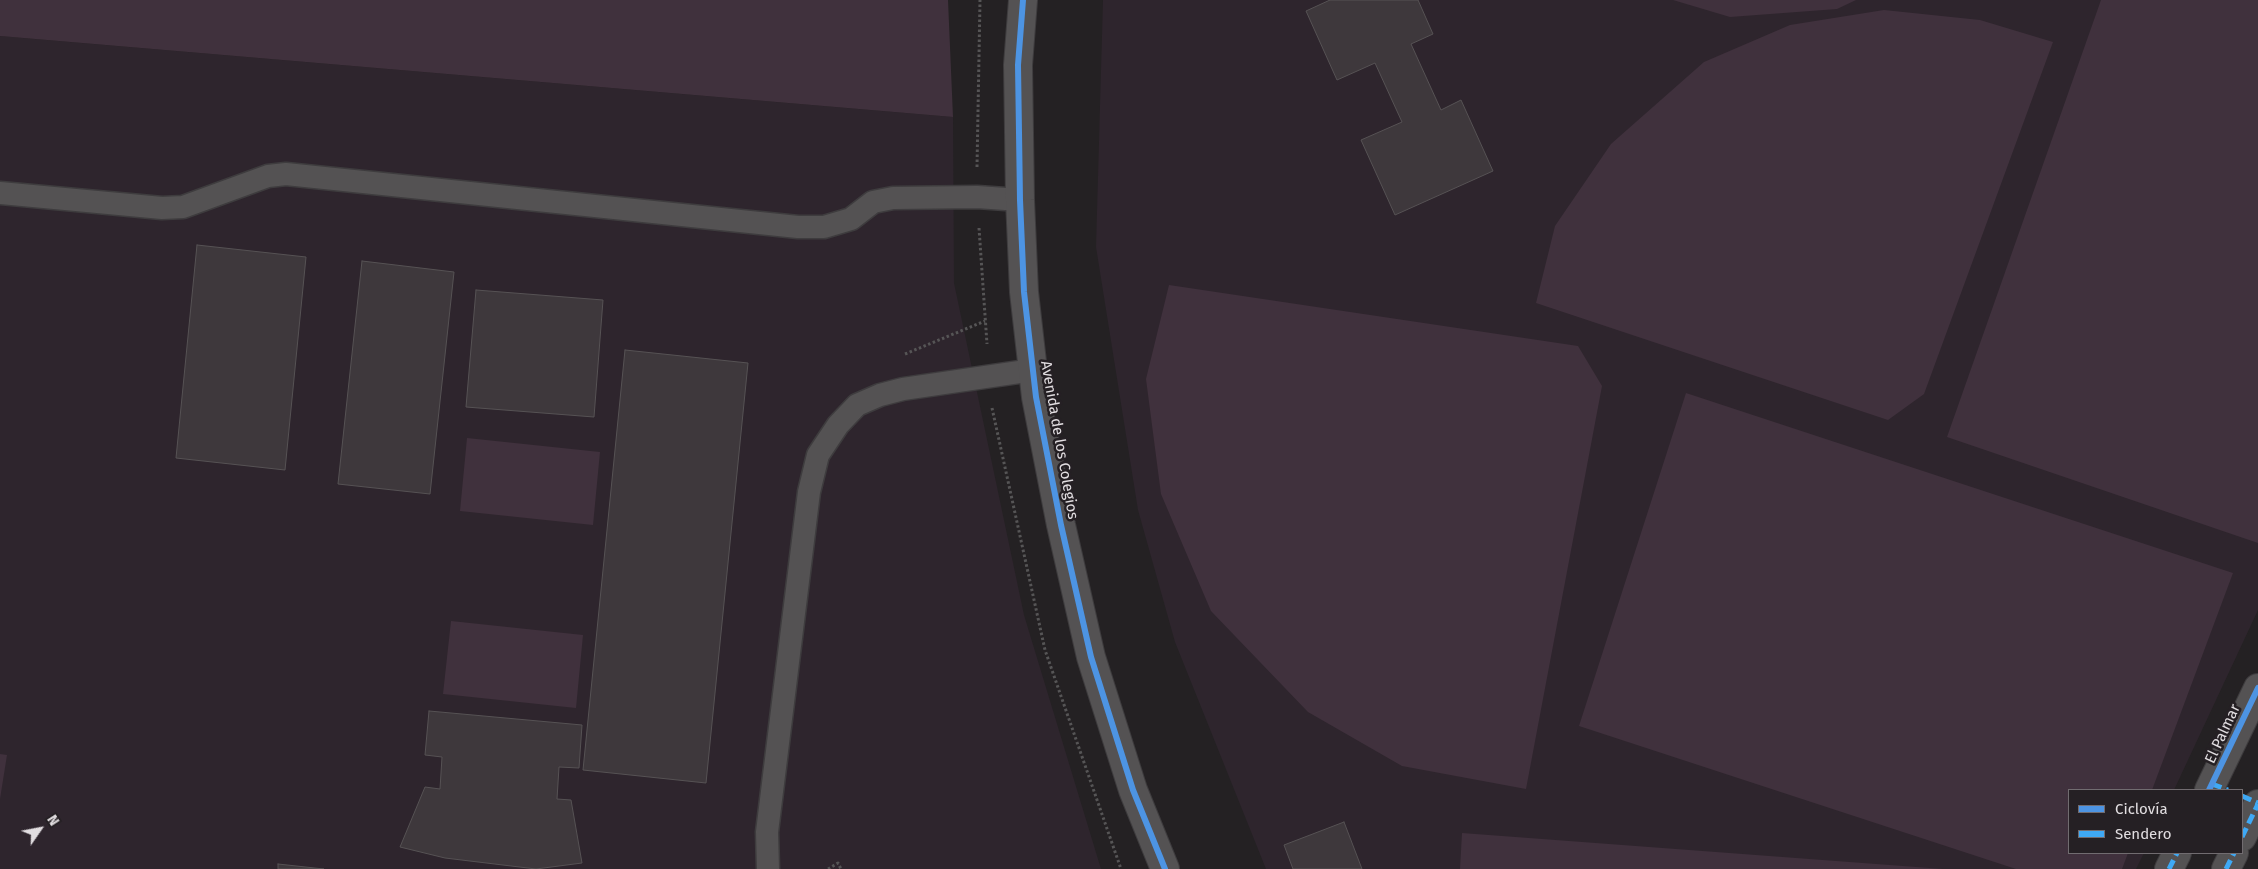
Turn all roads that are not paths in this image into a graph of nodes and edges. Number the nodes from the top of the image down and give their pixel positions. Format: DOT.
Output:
graph roads {
  1 [pos="1023,0"];
  2 [pos="0,193"];
  3 [pos="1020,200"];
  4 [pos="1033,370"];
  5 [pos="2258,688"];
  6 [pos="2216,788"];
  7 [pos="2176,854"];
  8 [pos="2234,854"];
  9 [pos="768,869"];
  10 [pos="1165,869"];
  11 [pos="2169,869"];
  12 [pos="2226,869"];
  1 -- 3 [label="street, Avenida de los Colegios"];
  2 -- 3 [label="lane"];
  3 -- 4 [label="street, Avenida de los Colegios"];
  4 -- 9 [label="lane"];
  4 -- 10 [label="street, Avenida de los Colegios"];
  5 -- 6 [label="street, El Palmar"];
  7 -- 11 [label="street"];
  8 -- 12 [label="street"];
}
